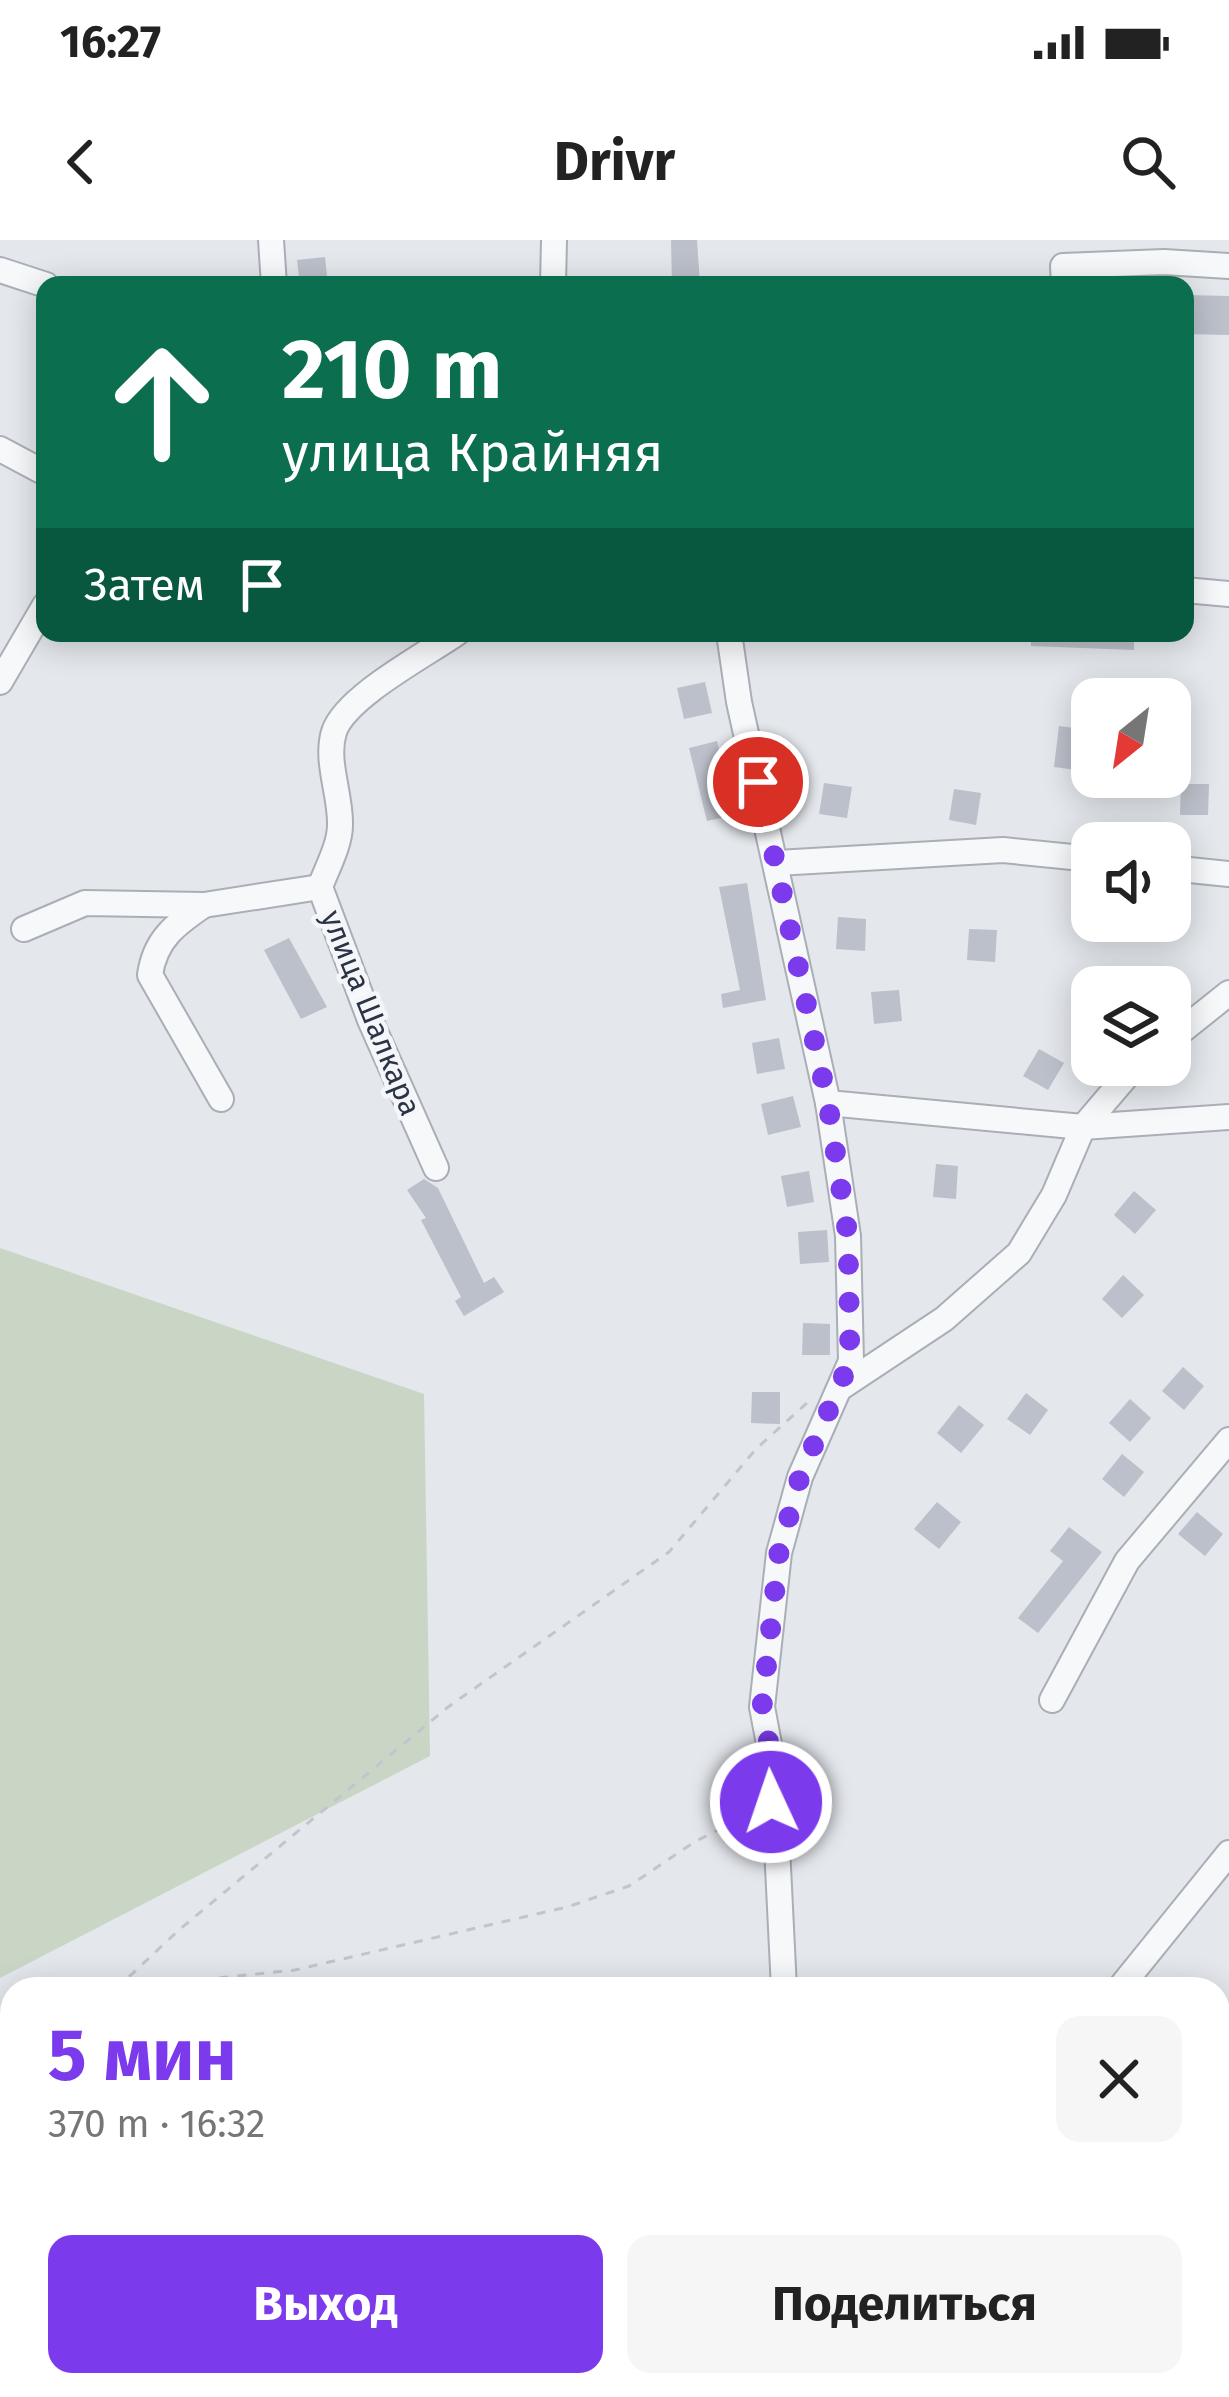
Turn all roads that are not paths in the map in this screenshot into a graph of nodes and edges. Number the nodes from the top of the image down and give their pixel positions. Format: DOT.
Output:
graph roads {
  1 [pos="271,240"];
  2 [pos="554,240"];
  3 [pos="1229,266"];
  4 [pos="0,270"];
  5 [pos="273,276"];
  6 [pos="553,276"];
  7 [pos="1064,276"];
  8 [pos="36,282"];
  9 [pos="0,449"];
  10 [pos="36,468"];
  11 [pos="1194,591"];
  12 [pos="1229,594"];
  13 [pos="36,620"];
  14 [pos="444,642"];
  15 [pos="730,642"];
  16 [pos="0,682"];
  17 [pos="1071,858"];
  18 [pos="777,862"];
  19 [pos="1191,870"];
  20 [pos="1229,874"];
  21 [pos="320,887"];
  22 [pos="204,905"];
  23 [pos="24,929"];
  24 [pos="1229,992"];
  25 [pos="1191,1023"];
  26 [pos="1118,1086"];
  27 [pos="221,1099"];
  28 [pos="828,1103"];
  29 [pos="1229,1117"];
  30 [pos="1083,1127"];
  31 [pos="436,1168"];
  32 [pos="829,1390"];
  33 [pos="1229,1440"];
  34 [pos="1052,1700"];
  35 [pos="1229,1852"];
  36 [pos="783,1977"];
  37 [pos="1129,1977"];
  1 -- 5 [label="street"];
  2 -- 6 [label="street"];
  3 -- 7 [label="street"];
  4 -- 8 [label="street"];
  9 -- 10 [label="street"];
  11 -- 12 [label="street"];
  13 -- 16 [label="street"];
  14 -- 21 [label="street, улица Шалкара"];
  15 -- 18 [label="street"];
  17 -- 18 [label="street"];
  18 -- 28 [label="street"];
  19 -- 20 [label="street"];
  21 -- 22 [label="street"];
  21 -- 31 [label="street, улица Шалкара"];
  22 -- 23 [label="street"];
  22 -- 27 [label="street"];
  24 -- 25 [label="street"];
  26 -- 30 [label="street"];
  28 -- 30 [label="street"];
  28 -- 32 [label="street"];
  29 -- 30 [label="street"];
  30 -- 32 [label="street"];
  32 -- 36 [label="street"];
  33 -- 34 [label="street"];
  35 -- 37 [label="street"];
}
